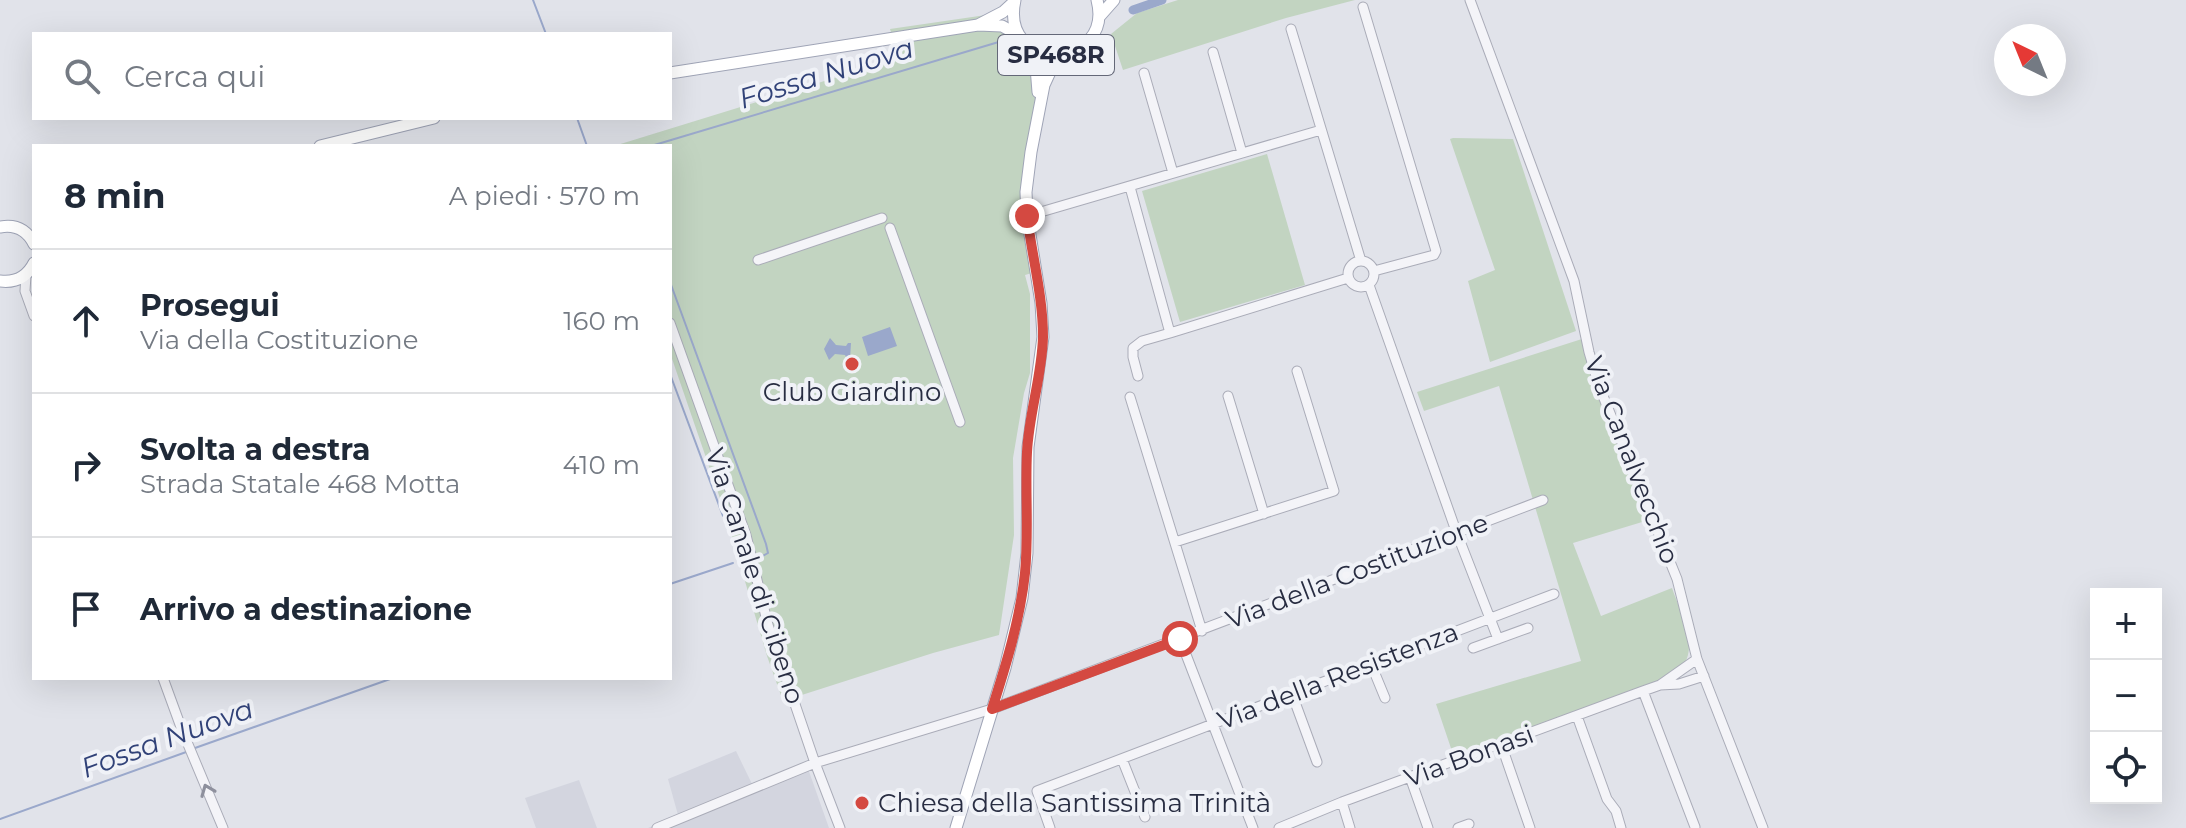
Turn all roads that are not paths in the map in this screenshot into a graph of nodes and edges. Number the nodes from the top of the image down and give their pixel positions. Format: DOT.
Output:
graph roads {
  1 [pos="1097,0"];
  2 [pos="1114,0"];
  3 [pos="1470,0"];
  4 [pos="1015,1"];
  5 [pos="1363,7"];
  6 [pos="1099,17"];
  7 [pos="978,25"];
  8 [pos="1291,29"];
  9 [pos="1020,36"];
  10 [pos="1029,46"];
  11 [pos="1071,52"];
  12 [pos="1213,52"];
  13 [pos="672,73"];
  14 [pos="1144,73"];
  15 [pos="1039,102"];
  16 [pos="425,120"];
  17 [pos="1321,130"];
  18 [pos="328,144"];
  19 [pos="1242,153"];
  20 [pos="1173,173"];
  21 [pos="1130,187"];
  22 [pos="1027,216"];
  23 [pos="0,218"];
  24 [pos="882,218"];
  25 [pos="15,226"];
  26 [pos="0,227"];
  27 [pos="32,228"];
  28 [pos="890,228"];
  29 [pos="32,241"];
  30 [pos="758,260"];
  31 [pos="1361,261"];
  32 [pos="32,266"];
  33 [pos="1374,271"];
  34 [pos="26,275"];
  35 [pos="1348,278"];
  36 [pos="3,281"];
  37 [pos="1369,285"];
  38 [pos="27,302"];
  39 [pos="32,312"];
  40 [pos="672,329"];
  41 [pos="1170,333"];
  42 [pos="1297,371"];
  43 [pos="1138,376"];
  44 [pos="1228,396"];
  45 [pos="1130,397"];
  46 [pos="960,422"];
  47 [pos="1543,500"];
  48 [pos="1264,514"];
  49 [pos="1456,531"];
  50 [pos="1175,542"];
  51 [pos="1554,594"];
  52 [pos="1491,617"];
  53 [pos="1528,628"];
  54 [pos="1202,631"];
  55 [pos="1180,639"];
  56 [pos="1498,639"];
  57 [pos="1473,648"];
  58 [pos="1697,659"];
  59 [pos="1371,664"];
  60 [pos="1704,676"];
  61 [pos="164,680"];
  62 [pos="1660,685"];
  63 [pos="1643,691"];
  64 [pos="1292,694"];
  65 [pos="1385,698"];
  66 [pos="992,709"];
  67 [pos="1577,716"];
  68 [pos="1212,725"];
  69 [pos="1501,744"];
  70 [pos="1122,759"];
  71 [pos="1317,762"];
  72 [pos="815,763"];
  73 [pos="1410,777"];
  74 [pos="1342,802"];
  75 [pos="1145,817"];
  76 [pos="1469,824"];
  77 [pos="1695,827"];
  78 [pos="223,828"];
  79 [pos="657,828"];
  80 [pos="840,828"];
  81 [pos="956,828"];
  82 [pos="1050,828"];
  83 [pos="1253,828"];
  84 [pos="1279,828"];
  85 [pos="1350,828"];
  86 [pos="1428,828"];
  87 [pos="1458,828"];
  88 [pos="1530,828"];
  89 [pos="1621,828"];
  90 [pos="1763,828"];
  1 -- 6 [label="main road, SP468R"];
  2 -- 6 [label="main road"];
  3 -- 58 [label="street, Via Canalvecchio"];
  4 -- 7 [label="main road"];
  4 -- 9 [label="main road, SP468R"];
  5 -- 33 [label="street"];
  6 -- 11 [label="main road, SP468R"];
  7 -- 9 [label="main road"];
  7 -- 13 [label="main road"];
  8 -- 17 [label="street"];
  9 -- 10 [label="main road, SP468R"];
  10 -- 11 [label="main road, SP468R"];
  10 -- 15 [label="main road"];
  11 -- 15 [label="main road"];
  12 -- 19 [label="street"];
  14 -- 20 [label="street"];
  15 -- 22 [label="main road"];
  16 -- 18 [label="main road"];
  17 -- 19 [label="street"];
  17 -- 31 [label="street"];
  19 -- 20 [label="street"];
  20 -- 21 [label="street"];
  21 -- 22 [label="street"];
  21 -- 41 [label="street"];
  22 -- 66 [label="main road"];
  23 -- 25 [label="street"];
  24 -- 30 [label="street"];
  25 -- 26 [label="main road"];
  25 -- 27 [label="main road"];
  25 -- 29 [label="main road"];
  28 -- 46 [label="street"];
  31 -- 33 [label="street"];
  31 -- 35 [label="street"];
  32 -- 34 [label="main road"];
  33 -- 37 [label="street"];
  34 -- 36 [label="main road"];
  34 -- 38 [label="street"];
  35 -- 37 [label="street"];
  35 -- 41 [label="street"];
  36 -- 38 [label="street"];
  37 -- 49 [label="street"];
  38 -- 39 [label="street"];
  40 -- 72 [label="street, Via Canale di Cibeno"];
  41 -- 43 [label="street"];
  42 -- 48 [label="street"];
  44 -- 48 [label="street"];
  45 -- 50 [label="street"];
  47 -- 49 [label="street, Via della Costituzione"];
  48 -- 50 [label="street"];
  49 -- 52 [label="street"];
  49 -- 54 [label="street, Via della Costituzione"];
  50 -- 54 [label="street"];
  51 -- 52 [label="street, Via della Resistenza"];
  52 -- 56 [label="street"];
  52 -- 59 [label="street, Via della Resistenza"];
  53 -- 56 [label="street"];
  54 -- 55 [label="street, Via della Costituzione"];
  55 -- 66 [label="street, Via della Costituzione"];
  55 -- 68 [label="street"];
  56 -- 57 [label="street"];
  58 -- 60 [label="street, Via Canalvecchio"];
  58 -- 62 [label="street, Via Bonasi"];
  59 -- 64 [label="street, Via della Resistenza"];
  59 -- 65 [label="street"];
  60 -- 62 [label="street, Via Bonasi"];
  60 -- 90 [label="street, Via Canalvecchio"];
  78 -- 61 [label="street, one-way"];
  62 -- 63 [label="street, Via Bonasi"];
  63 -- 67 [label="street, Via Bonasi"];
  63 -- 77 [label="street"];
  64 -- 68 [label="street, Via della Resistenza"];
  64 -- 71 [label="street"];
  66 -- 72 [label="street, Via della Costituzione"];
  66 -- 81 [label="main road"];
  67 -- 69 [label="street, Via Bonasi"];
  67 -- 89 [label="street"];
  68 -- 70 [label="street, Via della Resistenza"];
  68 -- 83 [label="street"];
  69 -- 73 [label="street, Via Bonasi"];
  69 -- 88 [label="street"];
  70 -- 75 [label="street"];
  70 -- 82 [label="street, Via della Resistenza"];
  72 -- 79 [label="street, Via della Costituzione"];
  72 -- 80 [label="street, Via Canale di Cibeno"];
  73 -- 74 [label="street, Via Bonasi"];
  73 -- 86 [label="street"];
  74 -- 84 [label="street, Via Bonasi"];
  74 -- 85 [label="street"];
  76 -- 87 [label="street"];
}
